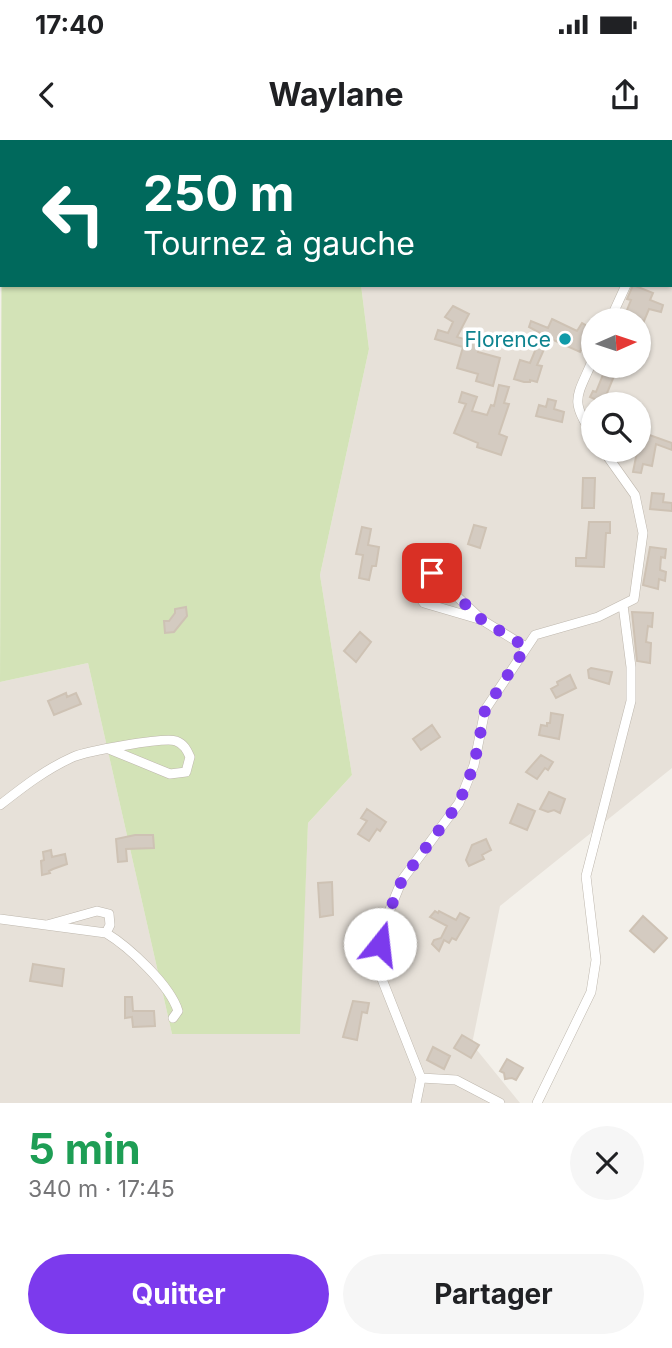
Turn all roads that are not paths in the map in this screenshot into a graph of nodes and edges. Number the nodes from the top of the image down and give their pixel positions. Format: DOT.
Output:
graph roads {
  1 [pos="625,287"];
  2 [pos="615,308"];
  3 [pos="584,378"];
  4 [pos="581,417"];
  5 [pos="612,462"];
  6 [pos="623,605"];
  7 [pos="482,620"];
  8 [pos="526,647"];
  9 [pos="109,749"];
  10 [pos="0,805"];
  11 [pos="0,919"];
  12 [pos="47,925"];
  13 [pos="106,933"];
  14 [pos="173,1018"];
  15 [pos="421,1078"];
  16 [pos="416,1103"];
  17 [pos="500,1103"];
  18 [pos="537,1103"];
  1 -- 2 [label="street"];
  3 -- 4 [label="street"];
  5 -- 6 [label="street"];
  6 -- 8 [label="street"];
  6 -- 18 [label="street"];
  7 -- 7 [label="street"];
  7 -- 8 [label="street"];
  8 -- 15 [label="street"];
  9 -- 9 [label="street"];
  9 -- 10 [label="street"];
  11 -- 12 [label="street"];
  12 -- 13 [label="street"];
  12 -- 13 [label="street"];
  13 -- 14 [label="street"];
  15 -- 16 [label="street"];
  15 -- 17 [label="street"];
}
